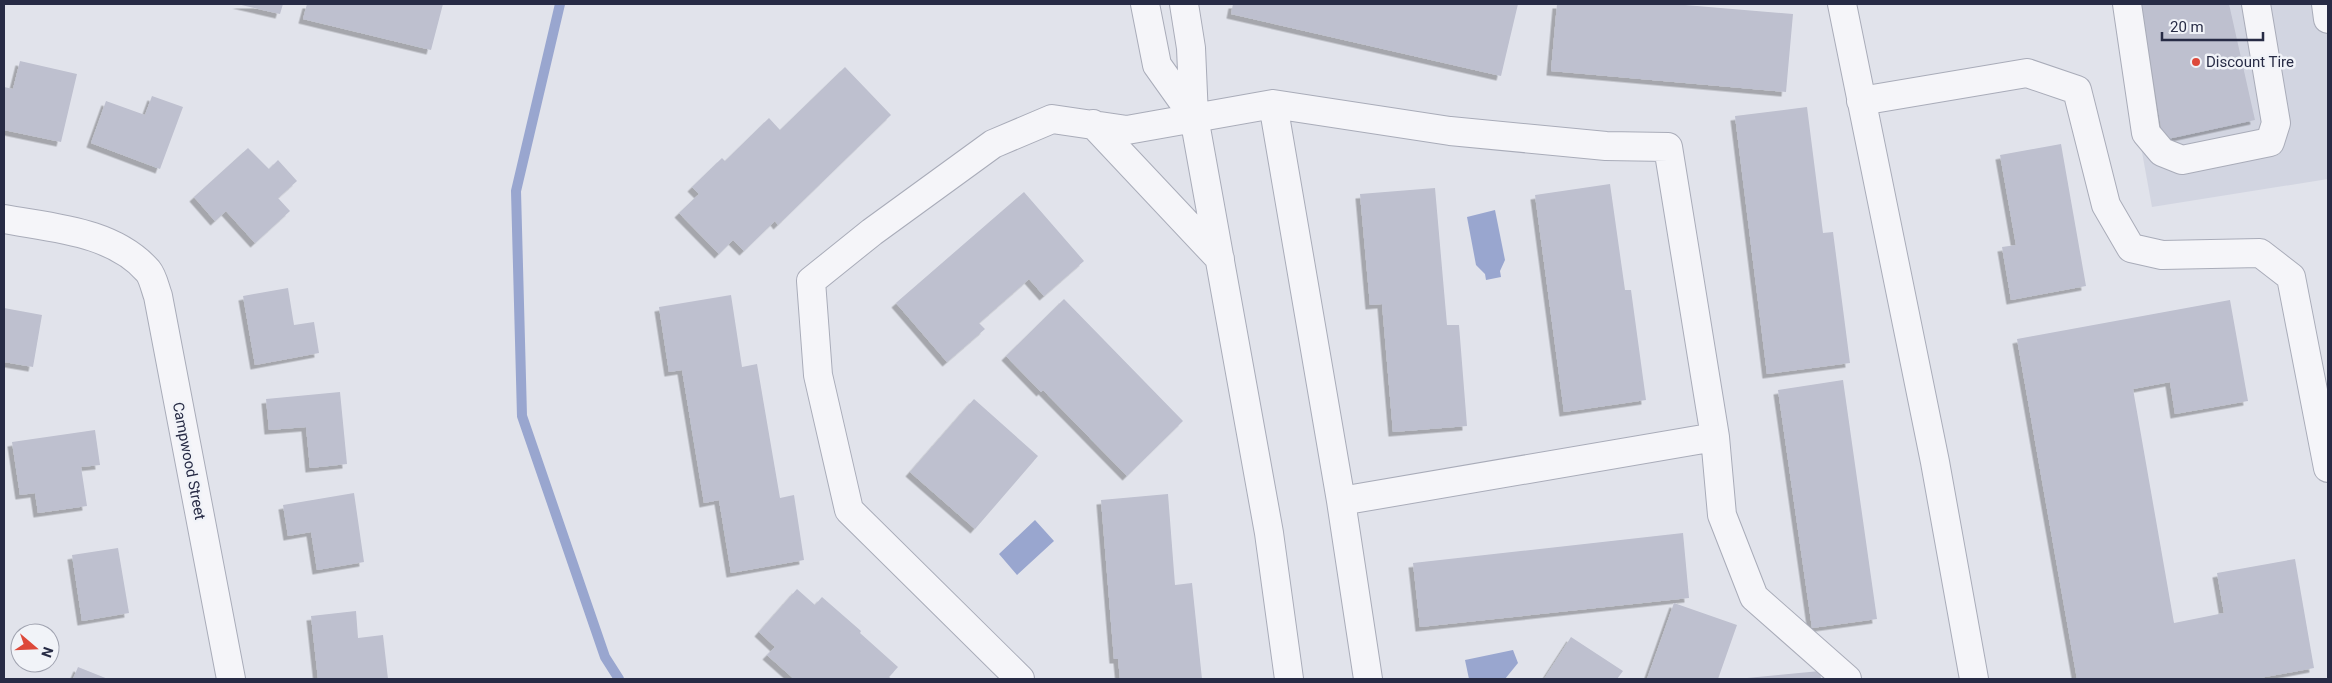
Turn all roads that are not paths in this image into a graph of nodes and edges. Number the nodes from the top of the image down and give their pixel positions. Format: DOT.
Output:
graph roads {
  1 [pos="1145,4"];
  2 [pos="1184,4"];
  3 [pos="1842,4"];
  4 [pos="2127,4"];
  5 [pos="2256,4"];
  6 [pos="2326,4"];
  7 [pos="2328,19"];
  8 [pos="1861,101"];
  9 [pos="1273,104"];
  10 [pos="1194,117"];
  11 [pos="1093,124"];
  12 [pos="4,219"];
  13 [pos="1220,259"];
  14 [pos="1715,437"];
  15 [pos="2328,468"];
  16 [pos="1341,501"];
  17 [pos="231,679"];
  18 [pos="1020,679"];
  19 [pos="1288,679"];
  20 [pos="1368,679"];
  21 [pos="1847,679"];
  22 [pos="1974,679"];
  1 -- 10 [label="street"];
  2 -- 10 [label="street"];
  3 -- 8 [label="street"];
  4 -- 5 [label="street"];
  6 -- 7 [label="street"];
  8 -- 15 [label="street"];
  8 -- 22 [label="street"];
  9 -- 10 [label="street"];
  9 -- 14 [label="street"];
  9 -- 16 [label="street"];
  10 -- 11 [label="street"];
  10 -- 13 [label="street"];
  11 -- 13 [label="street"];
  11 -- 18 [label="street"];
  12 -- 17 [label="street, Campwood Street"];
  13 -- 19 [label="street"];
  14 -- 16 [label="street"];
  14 -- 21 [label="street"];
  16 -- 20 [label="street"];
}
